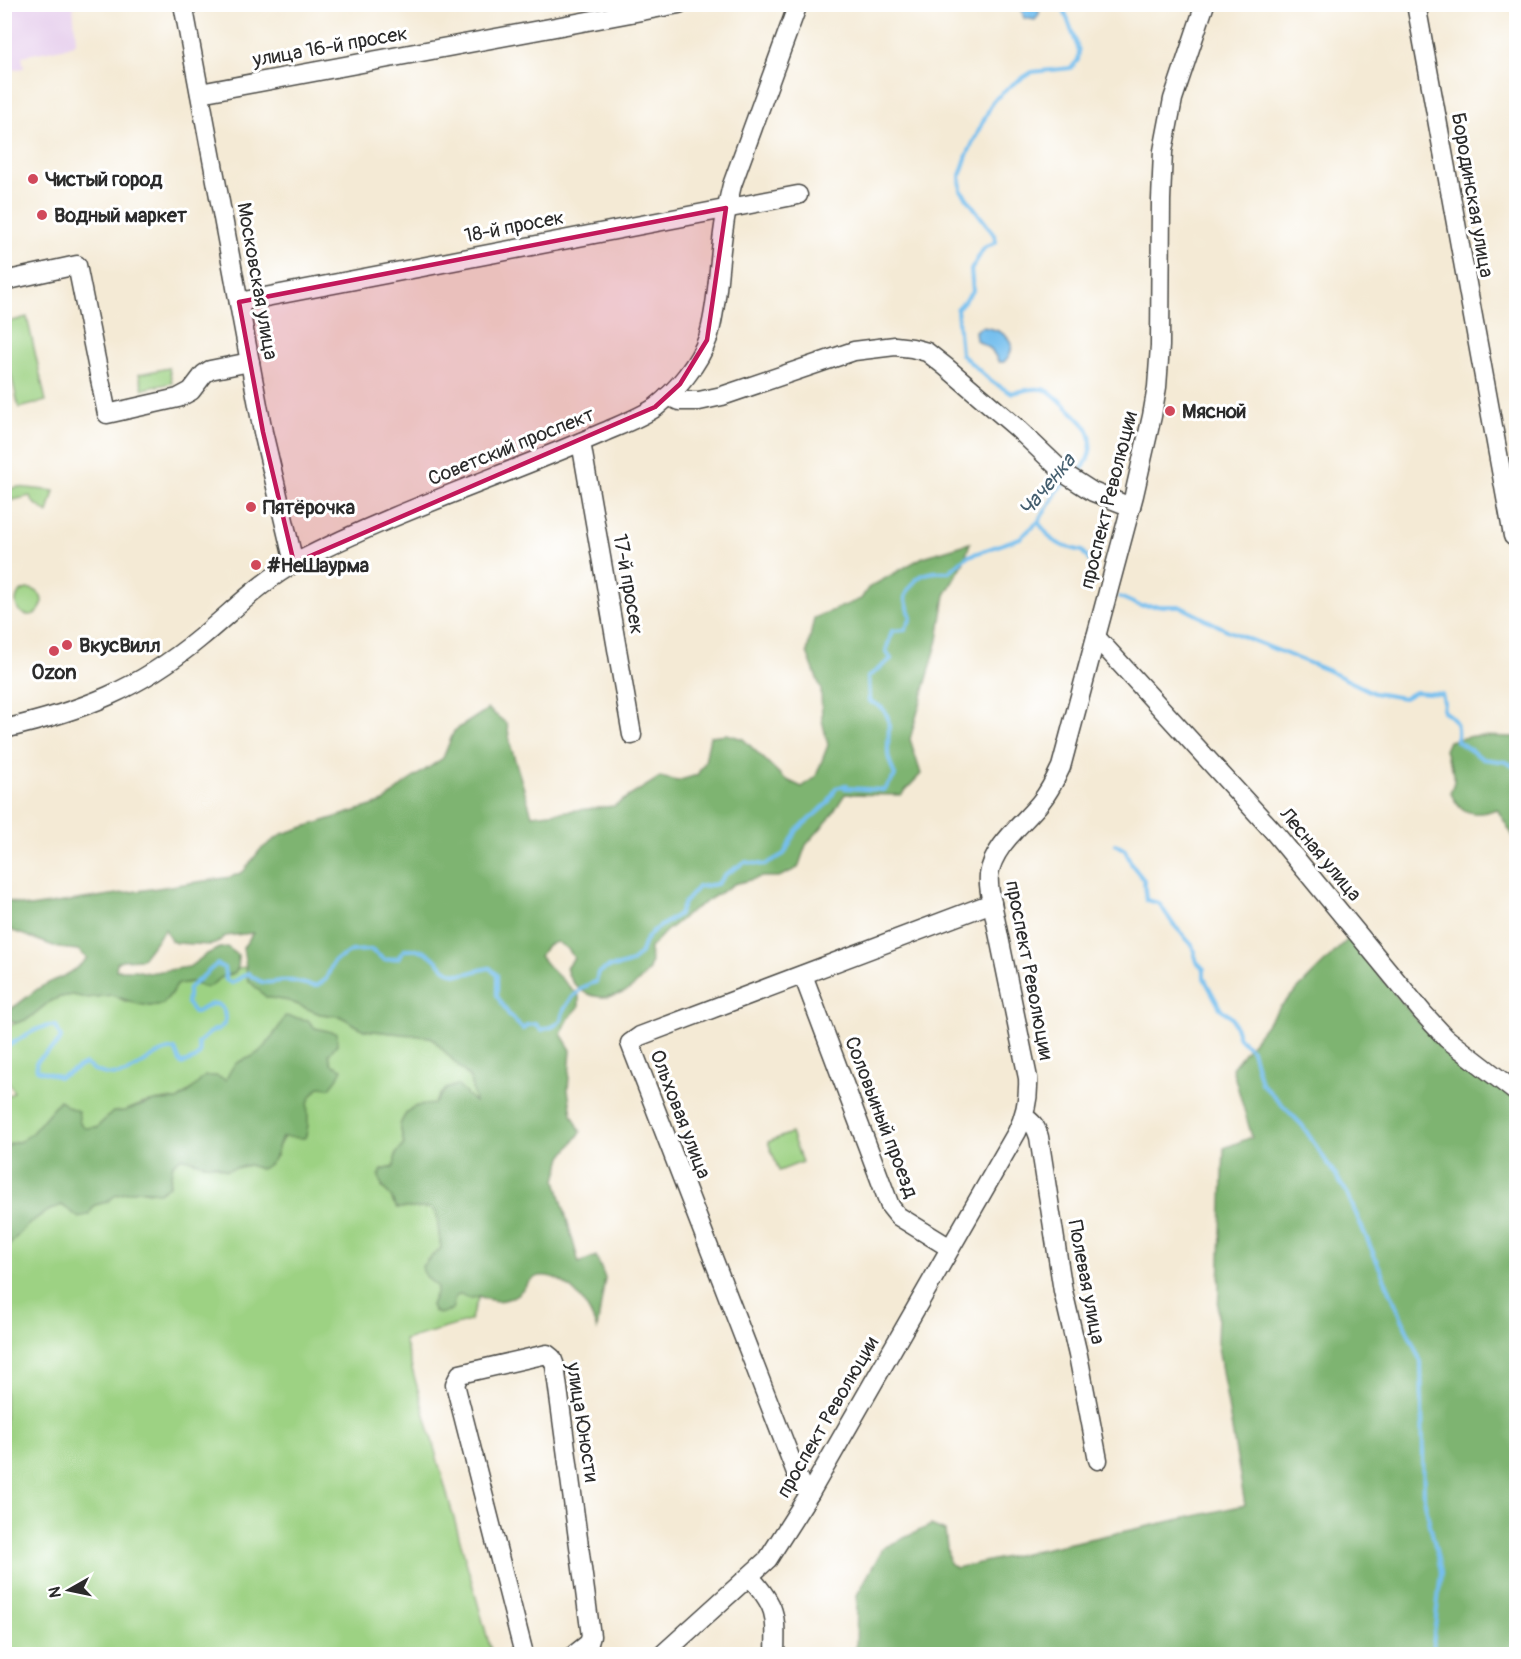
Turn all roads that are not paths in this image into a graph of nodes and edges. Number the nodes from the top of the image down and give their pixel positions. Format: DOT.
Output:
graph roads {
  1 [pos="183,4"];
  2 [pos="679,4"];
  3 [pos="798,4"];
  4 [pos="1205,4"];
  5 [pos="1416,4"];
  6 [pos="200,93"];
  7 [pos="798,195"];
  8 [pos="726,208"];
  9 [pos="4,281"];
  10 [pos="239,302"];
  11 [pos="250,362"];
  12 [pos="668,396"];
  13 [pos="581,442"];
  14 [pos="1131,507"];
  15 [pos="1513,536"];
  16 [pos="294,563"];
  17 [pos="1096,638"];
  18 [pos="4,729"];
  19 [pos="632,735"];
  20 [pos="992,903"];
  21 [pos="803,975"];
  22 [pos="1516,1092"];
  23 [pos="1024,1117"];
  24 [pos="950,1248"];
  25 [pos="1098,1460"];
  26 [pos="810,1493"];
  27 [pos="750,1577"];
  28 [pos="524,1654"];
  29 [pos="575,1654"];
  30 [pos="663,1654"];
  31 [pos="775,1654"];
  1 -- 6 [label="street, Московская улица"];
  2 -- 6 [label="street, улица 16-й просек"];
  3 -- 8 [label="street, Советский проспект"];
  4 -- 14 [label="street, проспект Революции"];
  5 -- 15 [label="street, Бородинская улица"];
  6 -- 10 [label="street, Московская улица"];
  7 -- 8 [label="street, 18-й просек"];
  8 -- 10 [label="street, 18-й просек"];
  8 -- 12 [label="street, Советский проспект"];
  9 -- 11 [label="street"];
  10 -- 11 [label="street, Московская улица"];
  11 -- 16 [label="street, Московская улица"];
  12 -- 13 [label="street, Советский проспект"];
  12 -- 14 [label="street"];
  13 -- 16 [label="street, Советский проспект"];
  13 -- 19 [label="street, 17-й просек"];
  14 -- 17 [label="street, проспект Революции"];
  16 -- 18 [label="street, Советский проспект"];
  17 -- 20 [label="street, проспект Революции"];
  17 -- 22 [label="street, Лесная улица"];
  20 -- 21 [label="street, Ольховая улица"];
  20 -- 23 [label="street, проспект Революции"];
  21 -- 24 [label="street, Соловьиный проезд"];
  21 -- 26 [label="street, Ольховая улица"];
  23 -- 24 [label="street, проспект Революции"];
  23 -- 25 [label="street, Полевая улица"];
  24 -- 26 [label="street, проспект Революции"];
  26 -- 27 [label="street, проспект Революции"];
  27 -- 30 [label="street, проспект Революции"];
  27 -- 31 [label="street"];
  28 -- 29 [label="street, улица Юности"];
}
